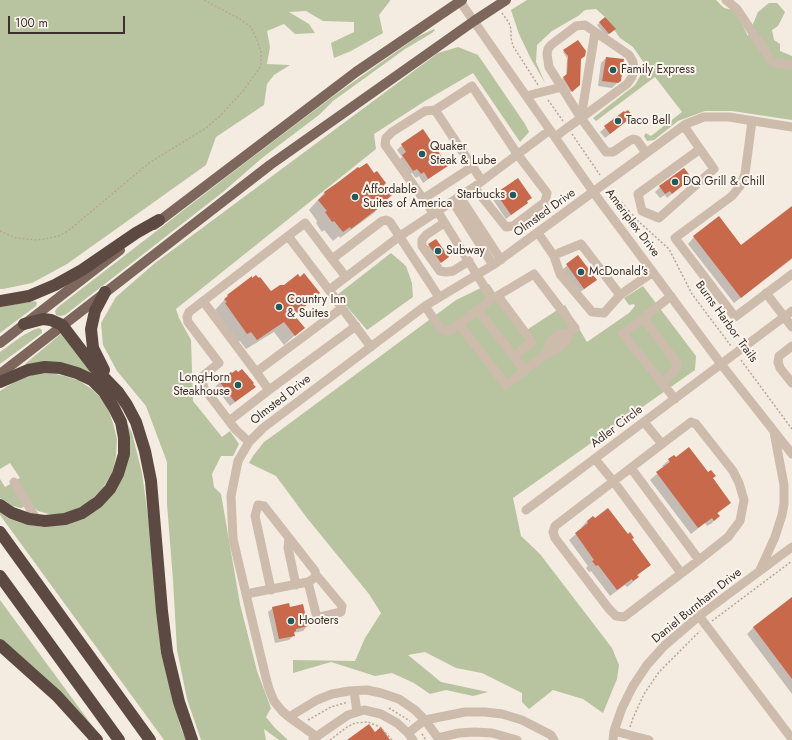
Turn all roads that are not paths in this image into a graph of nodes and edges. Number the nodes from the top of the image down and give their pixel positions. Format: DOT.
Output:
graph roads {
  1 [pos="461,0"];
  2 [pos="506,0"];
  3 [pos="726,0"];
  4 [pos="474,21"];
  5 [pos="595,32"];
  6 [pos="792,64"];
  7 [pos="562,87"];
  8 [pos="526,96"];
  9 [pos="435,110"];
  10 [pos="581,118"];
  11 [pos="752,121"];
  12 [pos="684,126"];
  13 [pos="792,127"];
  14 [pos="552,133"];
  15 [pos="700,149"];
  16 [pos="646,154"];
  17 [pos="518,155"];
  18 [pos="472,167"];
  19 [pos="482,181"];
  20 [pos="474,187"];
  21 [pos="594,192"];
  22 [pos="423,199"];
  23 [pos="456,199"];
  24 [pos="436,213"];
  25 [pos="159,220"];
  26 [pos="444,223"];
  27 [pos="538,233"];
  28 [pos="288,236"];
  29 [pos="400,236"];
  30 [pos="554,256"];
  31 [pos="332,259"];
  32 [pos="469,261"];
  33 [pos="497,263"];
  34 [pos="653,272"];
  35 [pos="477,274"];
  36 [pos="792,274"];
  37 [pos="346,277"];
  38 [pos="329,290"];
  39 [pos="105,292"];
  40 [pos="766,293"];
  41 [pos="620,295"];
  42 [pos="671,296"];
  43 [pos="439,297"];
  44 [pos="495,298"];
  45 [pos="0,301"];
  46 [pos="203,301"];
  47 [pos="426,306"];
  48 [pos="342,308"];
  49 [pos="478,310"];
  50 [pos="792,311"];
  51 [pos="784,317"];
  52 [pos="643,318"];
  53 [pos="24,324"];
  54 [pos="459,324"];
  55 [pos="62,326"];
  56 [pos="356,326"];
  57 [pos="792,327"];
  58 [pos="0,343"];
  59 [pos="371,346"];
  60 [pos="792,346"];
  61 [pos="514,356"];
  62 [pos="721,364"];
  63 [pos="525,371"];
  64 [pos="256,372"];
  65 [pos="0,374"];
  66 [pos="0,382"];
  67 [pos="111,383"];
  68 [pos="663,383"];
  69 [pos="792,383"];
  70 [pos="269,390"];
  71 [pos="675,399"];
  72 [pos="229,421"];
  73 [pos="644,422"];
  74 [pos="774,431"];
  75 [pos="249,442"];
  76 [pos="662,444"];
  77 [pos="792,454"];
  78 [pos="595,459"];
  79 [pos="631,468"];
  80 [pos="14,482"];
  81 [pos="614,482"];
  82 [pos="0,505"];
  83 [pos="526,510"];
  84 [pos="37,520"];
  85 [pos="0,532"];
  86 [pos="289,538"];
  87 [pos="792,546"];
  88 [pos="699,560"];
  89 [pos="759,572"];
  90 [pos="681,573"];
  91 [pos="0,576"];
  92 [pos="316,577"];
  93 [pos="308,582"];
  94 [pos="296,585"];
  95 [pos="271,590"];
  96 [pos="246,594"];
  97 [pos="699,616"];
  98 [pos="0,645"];
  99 [pos="354,690"];
  100 [pos="357,712"];
  101 [pos="289,718"];
  102 [pos="425,720"];
  103 [pos="614,736"];
  104 [pos="411,737"];
  105 [pos="315,738"];
  106 [pos="792,739"];
  107 [pos="97,740"];
  108 [pos="119,740"];
  109 [pos="150,740"];
  110 [pos="192,740"];
  111 [pos="517,740"];
  112 [pos="554,740"];
  113 [pos="649,740"];
  1 -- 4 [label="street, Ameriplex Drive"];
  1 -- 25 [label="main road"];
  2 -- 4 [label="main road"];
  3 -- 6 [label="street"];
  4 -- 8 [label="street, Ameriplex Drive"];
  4 -- 39 [label="main road"];
  5 -- 7 [label="street"];
  5 -- 10 [label="street"];
  5 -- 10 [label="street"];
  7 -- 8 [label="street"];
  7 -- 10 [label="street"];
  8 -- 14 [label="street, Ameriplex Drive"];
  9 -- 17 [label="street"];
  9 -- 18 [label="street"];
  9 -- 22 [label="street"];
  10 -- 14 [label="street"];
  10 -- 16 [label="street"];
  11 -- 12 [label="street, Olmsted Drive"];
  11 -- 13 [label="street, Olmsted Drive"];
  11 -- 40 [label="street"];
  12 -- 15 [label="street"];
  12 -- 16 [label="street, Olmsted Drive"];
  14 -- 17 [label="street"];
  14 -- 21 [label="street, Ameriplex Drive"];
  15 -- 15 [label="street"];
  16 -- 21 [label="street, Olmsted Drive"];
  17 -- 19 [label="street"];
  17 -- 20 [label="street"];
  18 -- 19 [label="street"];
  18 -- 22 [label="street"];
  19 -- 20 [label="street"];
  20 -- 23 [label="street"];
  21 -- 27 [label="street, Olmsted Drive"];
  21 -- 34 [label="street, Ameriplex Drive"];
  22 -- 24 [label="street"];
  23 -- 24 [label="street"];
  23 -- 33 [label="street"];
  24 -- 26 [label="street"];
  24 -- 29 [label="street"];
  25 -- 45 [label="highway"];
  25 -- 53 [label="main road"];
  26 -- 32 [label="street"];
  26 -- 32 [label="street"];
  27 -- 30 [label="street"];
  27 -- 33 [label="street, Olmsted Drive"];
  28 -- 31 [label="street"];
  28 -- 38 [label="street"];
  28 -- 46 [label="street"];
  29 -- 31 [label="street"];
  29 -- 37 [label="street"];
  29 -- 43 [label="street"];
  30 -- 41 [label="street"];
  30 -- 41 [label="street"];
  31 -- 37 [label="street"];
  32 -- 35 [label="street"];
  33 -- 35 [label="street, Olmsted Drive"];
  34 -- 41 [label="street"];
  34 -- 42 [label="street, Ameriplex Drive"];
  35 -- 43 [label="street, Olmsted Drive"];
  35 -- 44 [label="street"];
  36 -- 40 [label="street"];
  37 -- 38 [label="street"];
  38 -- 48 [label="street"];
  39 -- 55 [label="main road"];
  39 -- 67 [label="highway"];
  40 -- 51 [label="street"];
  42 -- 52 [label="street"];
  42 -- 62 [label="street, Ameriplex Drive"];
  43 -- 47 [label="street, Olmsted Drive"];
  44 -- 49 [label="street"];
  44 -- 61 [label="street"];
  44 -- 63 [label="street"];
  46 -- 64 [label="street"];
  46 -- 72 [label="street"];
  47 -- 54 [label="street"];
  47 -- 59 [label="street, Olmsted Drive"];
  48 -- 56 [label="street"];
  48 -- 64 [label="street"];
  49 -- 54 [label="street"];
  49 -- 61 [label="street"];
  50 -- 51 [label="street, Adler Circle"];
  51 -- 57 [label="street"];
  51 -- 62 [label="street, Adler Circle"];
  52 -- 68 [label="street"];
  52 -- 68 [label="street"];
  53 -- 55 [label="highway"];
  53 -- 58 [label="main road"];
  54 -- 63 [label="street"];
  55 -- 65 [label="main road"];
  55 -- 67 [label="highway"];
  56 -- 59 [label="street"];
  56 -- 70 [label="street"];
  59 -- 75 [label="street, Olmsted Drive"];
  60 -- 69 [label="street"];
  61 -- 63 [label="street"];
  62 -- 71 [label="street, Adler Circle"];
  62 -- 74 [label="street, Ameriplex Drive"];
  64 -- 70 [label="street"];
  66 -- 84 [label="highway"];
  67 -- 110 [label="highway"];
  68 -- 71 [label="street"];
  70 -- 72 [label="street"];
  71 -- 73 [label="street, Adler Circle"];
  72 -- 75 [label="street"];
  73 -- 76 [label="street"];
  73 -- 78 [label="street, Adler Circle"];
  74 -- 77 [label="street, Ameriplex Drive"];
  74 -- 89 [label="street"];
  75 -- 96 [label="street, Olmsted Drive"];
  76 -- 79 [label="street"];
  76 -- 88 [label="street"];
  78 -- 81 [label="street"];
  78 -- 83 [label="street, Adler Circle"];
  79 -- 81 [label="street"];
  79 -- 88 [label="street"];
  80 -- 84 [label="street"];
  81 -- 90 [label="street"];
  81 -- 90 [label="street"];
  82 -- 84 [label="highway"];
  85 -- 109 [label="highway"];
  86 -- 92 [label="street"];
  86 -- 94 [label="street"];
  86 -- 95 [label="street"];
  87 -- 89 [label="street, Daniel Burnham Drive"];
  88 -- 90 [label="street"];
  89 -- 97 [label="street, Daniel Burnham Drive"];
  91 -- 108 [label="highway"];
  92 -- 93 [label="street"];
  92 -- 93 [label="street"];
  93 -- 94 [label="street"];
  94 -- 95 [label="street"];
  95 -- 96 [label="street"];
  96 -- 101 [label="street, Olmsted Drive"];
  97 -- 103 [label="street, Daniel Burnham Drive"];
  97 -- 106 [label="street"];
  98 -- 107 [label="highway"];
  99 -- 100 [label="street"];
  99 -- 101 [label="street"];
  99 -- 102 [label="street"];
  100 -- 104 [label="street"];
  100 -- 105 [label="street"];
  101 -- 105 [label="street, Olmsted Drive"];
  102 -- 104 [label="street"];
  102 -- 111 [label="street"];
  102 -- 112 [label="street"];
  103 -- 113 [label="street"];
}
